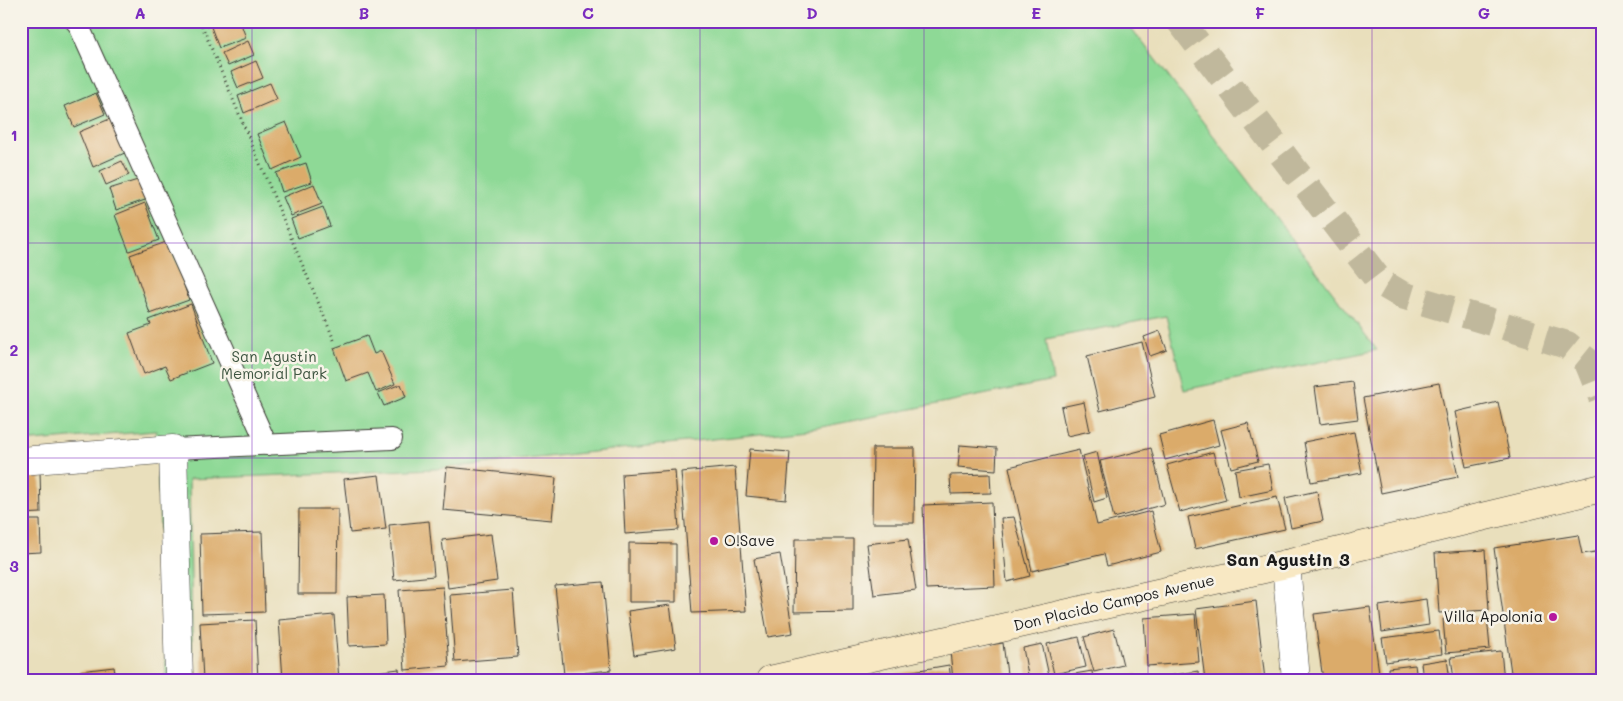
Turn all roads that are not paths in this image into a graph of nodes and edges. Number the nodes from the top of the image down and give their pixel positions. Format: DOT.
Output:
graph roads {
  1 [pos="75,21"];
  2 [pos="392,439"];
  3 [pos="267,445"];
  4 [pos="165,450"];
  5 [pos="21,461"];
  6 [pos="1602,488"];
  7 [pos="1286,564"];
  8 [pos="179,680"];
  9 [pos="770,680"];
  10 [pos="1296,680"];
  1 -- 3 [label="lane"];
  2 -- 3 [label="lane"];
  3 -- 4 [label="lane"];
  4 -- 5 [label="street"];
  4 -- 8 [label="street"];
  6 -- 7 [label="main road, Don Placido Campos Avenue"];
  7 -- 9 [label="main road, Don Placido Campos Avenue"];
  7 -- 10 [label="street"];
}
